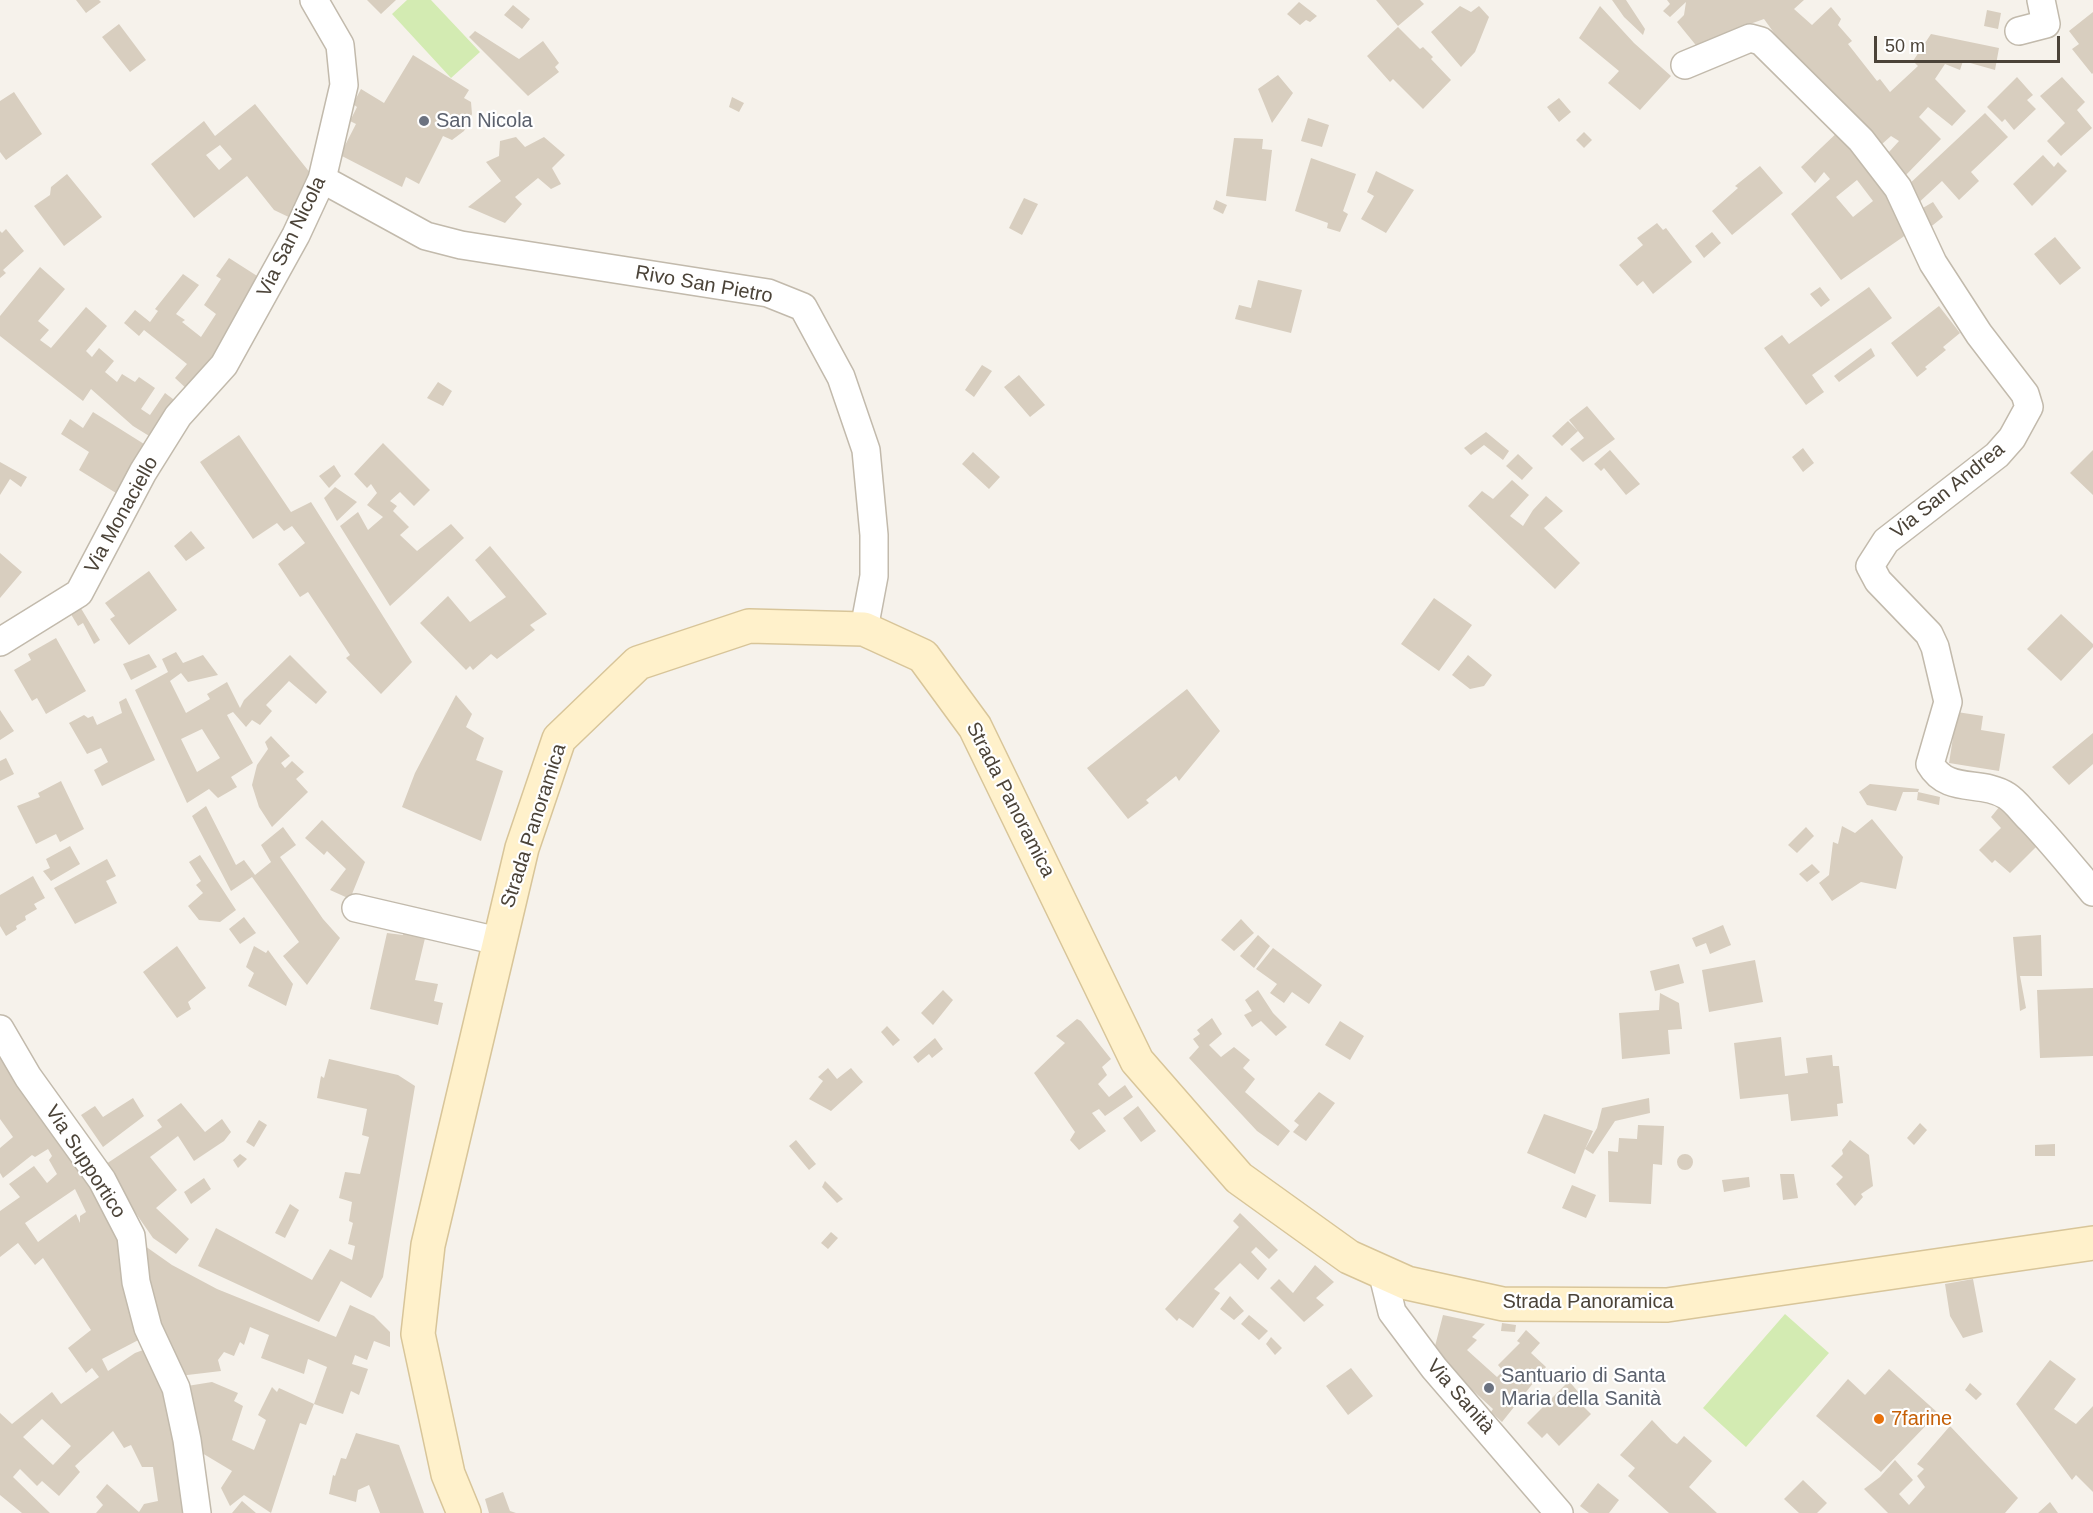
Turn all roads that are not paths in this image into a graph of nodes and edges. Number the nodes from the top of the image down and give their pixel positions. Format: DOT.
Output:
graph roads {
  1 [pos="314,0"];
  2 [pos="2040,0"];
  3 [pos="2019,31"];
  4 [pos="1685,65"];
  5 [pos="322,179"];
  6 [pos="224,365"];
  7 [pos="864,629"];
  8 [pos="0,642"];
  9 [pos="2093,892"];
  10 [pos="356,908"];
  11 [pos="498,941"];
  12 [pos="0,1029"];
  13 [pos="2093,1243"];
  14 [pos="1382,1271"];
  15 [pos="196,1513"];
  16 [pos="464,1513"];
  17 [pos="1558,1513"];
  1 -- 5 [label="street, Via San Nicola"];
  2 -- 3 [label="street"];
  4 -- 9 [label="street, Via San Andrea"];
  5 -- 6 [label="street, Via San Nicola"];
  5 -- 7 [label="street, Rivo San Pietro"];
  6 -- 8 [label="street, Via Monaciello"];
  7 -- 11 [label="main road, Strada Panoramica"];
  7 -- 14 [label="main road, Strada Panoramica"];
  10 -- 11 [label="street"];
  11 -- 16 [label="main road, Strada Panoramica"];
  12 -- 15 [label="street, Via Supportico"];
  13 -- 14 [label="main road, Strada Panoramica"];
  14 -- 17 [label="street, Via Sanità"];
}
